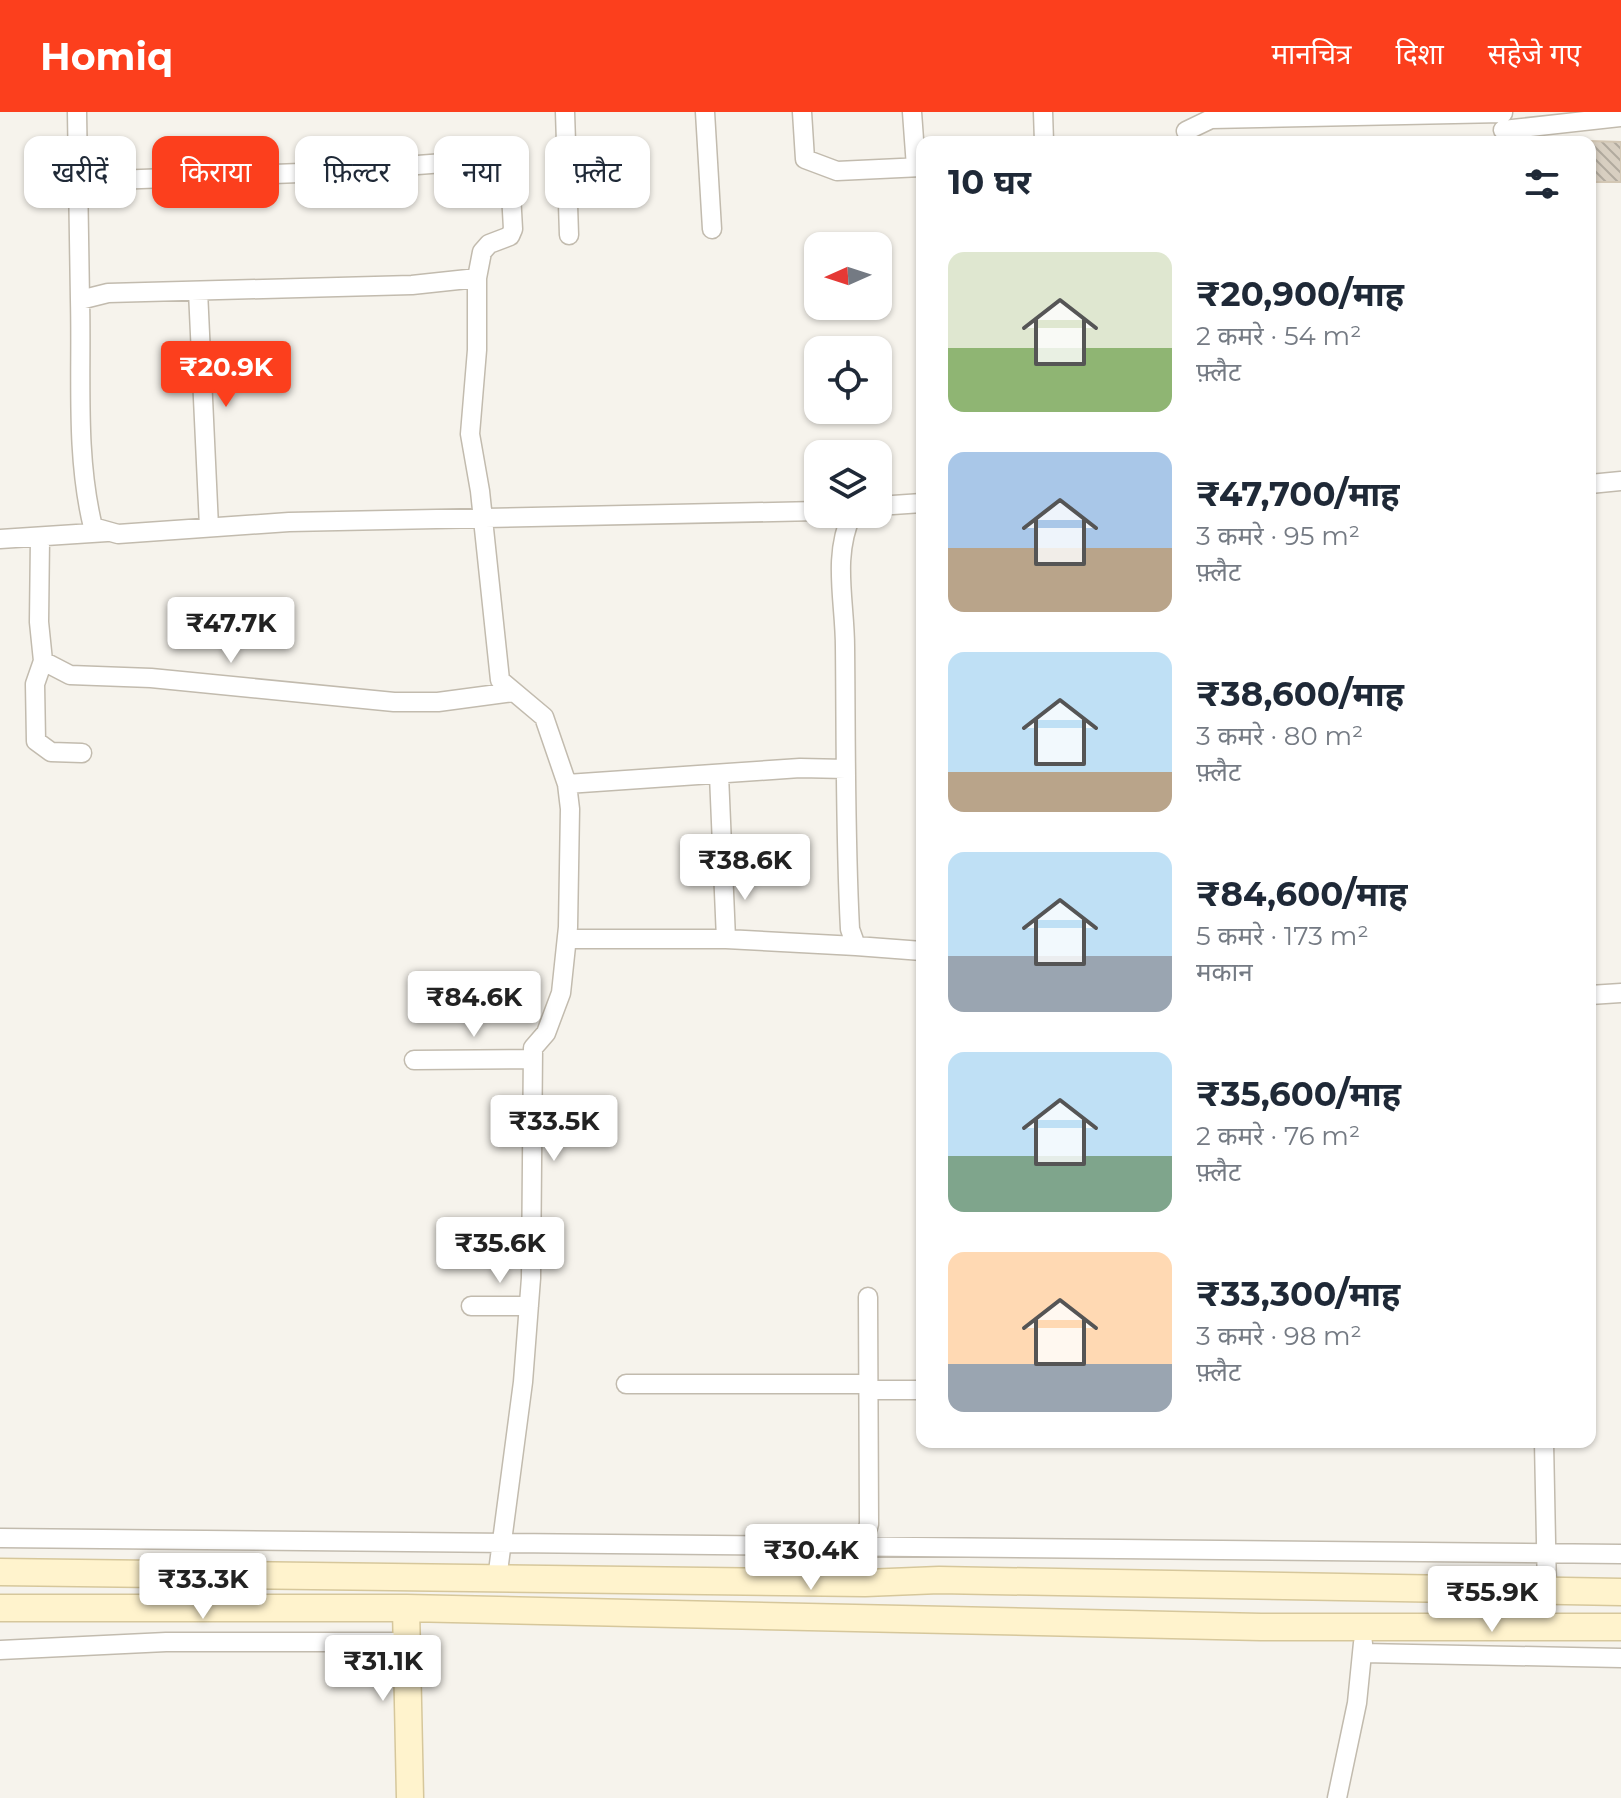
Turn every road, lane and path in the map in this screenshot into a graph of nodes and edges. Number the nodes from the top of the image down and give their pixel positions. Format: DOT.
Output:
graph roads {
  1 [pos="77,112"];
  2 [pos="565,112"];
  3 [pos="705,112"];
  4 [pos="802,112"];
  5 [pos="912,112"];
  6 [pos="1043,112"];
  7 [pos="1621,117"];
  8 [pos="1503,124"];
  9 [pos="1186,128"];
  10 [pos="78,136"];
  11 [pos="1044,136"];
  12 [pos="916,143"];
  13 [pos="916,167"];
  14 [pos="136,179"];
  15 [pos="79,208"];
  16 [pos="712,229"];
  17 [pos="569,235"];
  18 [pos="477,278"];
  19 [pos="198,291"];
  20 [pos="80,300"];
  21 [pos="1621,481"];
  22 [pos="1596,483"];
  23 [pos="916,503"];
  24 [pos="892,505"];
  25 [pos="804,511"];
  26 [pos="482,516"];
  27 [pos="209,527"];
  28 [pos="845,528"];
  29 [pos="109,531"];
  30 [pos="40,538"];
  31 [pos="0,539"];
  32 [pos="43,661"];
  33 [pos="513,692"];
  34 [pos="82,753"];
  35 [pos="846,769"];
  36 [pos="719,775"];
  37 [pos="567,784"];
  38 [pos="567,939"];
  39 [pos="726,939"];
  40 [pos="856,946"];
  41 [pos="916,951"];
  42 [pos="1621,993"];
  43 [pos="1596,995"];
  44 [pos="533,1059"];
  45 [pos="414,1060"];
  46 [pos="868,1297"];
  47 [pos="471,1306"];
  48 [pos="529,1306"];
  49 [pos="626,1384"];
  50 [pos="868,1387"];
  51 [pos="916,1390"];
  52 [pos="1544,1448"];
  53 [pos="0,1538"];
  54 [pos="500,1545"];
  55 [pos="863,1546"];
  56 [pos="1547,1551"];
  57 [pos="1621,1554"];
  58 [pos="0,1572"];
  59 [pos="497,1579"];
  60 [pos="865,1583"];
  61 [pos="1547,1591"];
  62 [pos="1621,1592"];
  63 [pos="0,1608"];
  64 [pos="406,1608"];
  65 [pos="496,1610"];
  66 [pos="1621,1627"];
  67 [pos="1363,1640"];
  68 [pos="407,1642"];
  69 [pos="0,1650"];
  70 [pos="1621,1658"];
  71 [pos="410,1798"];
  72 [pos="1337,1798"];
  1 -- 10 [label="street"];
  2 -- 17 [label="street"];
  3 -- 16 [label="street"];
  4 -- 13 [label="street"];
  5 -- 12 [label="street"];
  6 -- 11 [label="street"];
  7 -- 8 [label="street"];
  8 -- 9 [label="street"];
  14 -- 18 [label="street"];
  15 -- 20 [label="street"];
  18 -- 19 [label="street"];
  18 -- 26 [label="street"];
  19 -- 20 [label="street"];
  19 -- 27 [label="street"];
  20 -- 29 [label="street"];
  21 -- 22 [label="street"];
  23 -- 24 [label="street"];
  25 -- 26 [label="street"];
  26 -- 27 [label="street"];
  26 -- 33 [label="street"];
  27 -- 29 [label="street"];
  28 -- 35 [label="street"];
  29 -- 30 [label="street"];
  30 -- 31 [label="street"];
  30 -- 32 [label="street"];
  32 -- 33 [label="street"];
  32 -- 34 [label="street"];
  33 -- 37 [label="street"];
  35 -- 36 [label="street"];
  35 -- 40 [label="street"];
  36 -- 37 [label="street"];
  36 -- 39 [label="street"];
  37 -- 38 [label="street"];
  38 -- 39 [label="street"];
  38 -- 44 [label="street"];
  39 -- 40 [label="street"];
  40 -- 41 [label="street"];
  42 -- 43 [label="street"];
  44 -- 45 [label="street"];
  44 -- 48 [label="street"];
  46 -- 50 [label="street"];
  47 -- 48 [label="street"];
  48 -- 54 [label="street"];
  49 -- 50 [label="street"];
  50 -- 51 [label="street"];
  50 -- 55 [label="street"];
  52 -- 56 [label="street"];
  53 -- 54 [label="street"];
  54 -- 55 [label="street"];
  54 -- 59 [label="street"];
  55 -- 56 [label="street"];
  55 -- 60 [label="street"];
  56 -- 57 [label="street"];
  56 -- 61 [label="street"];
  58 -- 59 [label="street"];
  59 -- 60 [label="street"];
  59 -- 65 [label="street"];
  60 -- 61 [label="street"];
  61 -- 62 [label="street"];
  63 -- 64 [label="street"];
  64 -- 65 [label="street"];
  64 -- 68 [label="street"];
  65 -- 67 [label="street"];
  66 -- 67 [label="street"];
  67 -- 70 [label="street"];
  67 -- 72 [label="street"];
  68 -- 69 [label="street"];
  68 -- 71 [label="street"];
}
